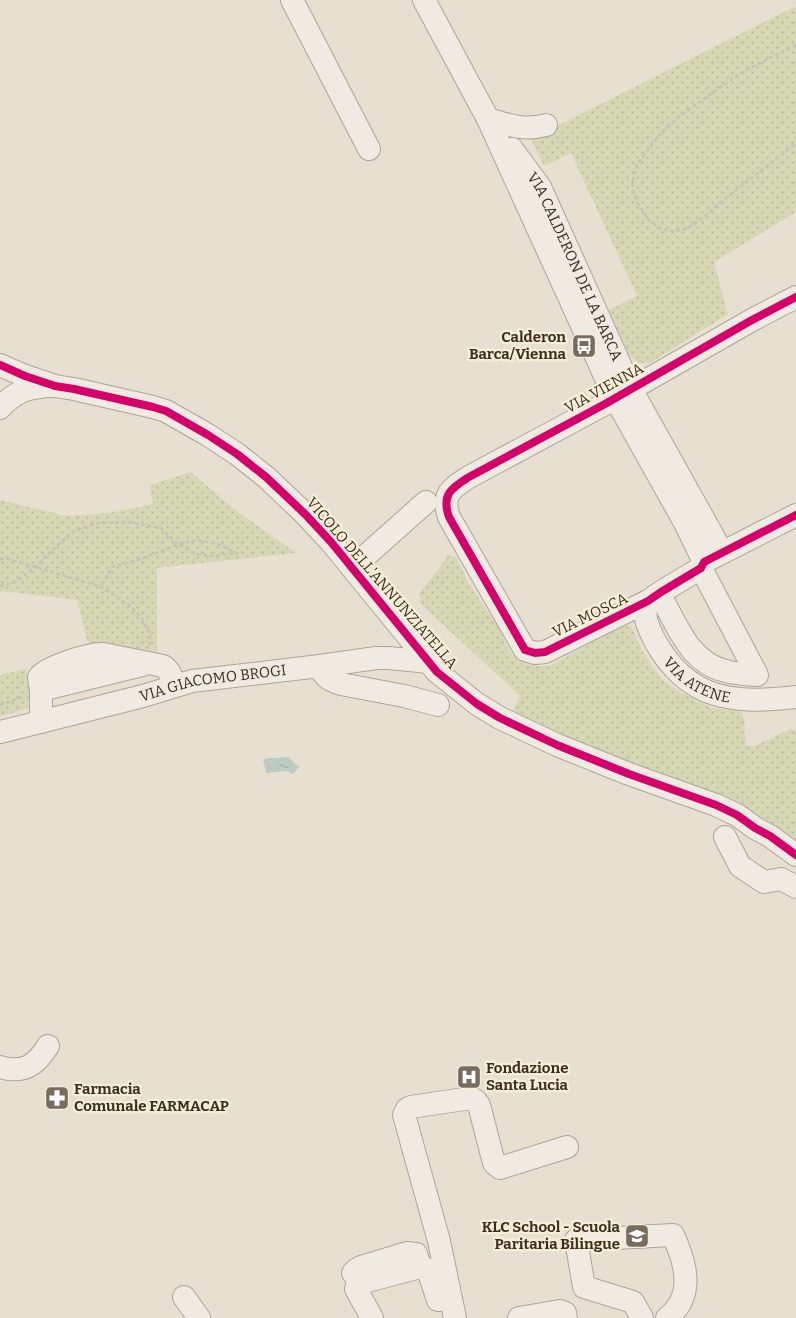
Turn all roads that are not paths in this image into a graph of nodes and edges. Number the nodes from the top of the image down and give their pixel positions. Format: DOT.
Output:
graph roads {
  1 [pos="292,0"];
  2 [pos="424,0"];
  3 [pos="488,119"];
  4 [pos="546,125"];
  5 [pos="369,149"];
  6 [pos="796,297"];
  7 [pos="0,365"];
  8 [pos="55,386"];
  9 [pos="623,394"];
  10 [pos="0,408"];
  11 [pos="426,502"];
  12 [pos="796,515"];
  13 [pos="449,517"];
  14 [pos="709,561"];
  15 [pos="352,568"];
  16 [pos="656,603"];
  17 [pos="429,662"];
  18 [pos="320,666"];
  19 [pos="174,686"];
  20 [pos="796,697"];
  21 [pos="438,705"];
  22 [pos="41,722"];
  23 [pos="0,732"];
  24 [pos="770,836"];
  25 [pos="796,855"];
  26 [pos="796,887"];
  27 [pos="48,1046"];
  28 [pos="0,1067"];
  29 [pos="567,1147"];
  30 [pos="420,1267"];
  31 [pos="353,1274"];
  32 [pos="184,1296"];
  33 [pos="199,1318"];
  34 [pos="372,1318"];
  35 [pos="443,1318"];
  36 [pos="455,1318"];
  37 [pos="519,1318"];
  38 [pos="566,1318"];
  39 [pos="642,1318"];
  40 [pos="667,1318"];
  1 -- 5 [label="street"];
  2 -- 3 [label="street, VIA CALDERON DE LA BARCA"];
  3 -- 4 [label="street"];
  3 -- 9 [label="street, VIA CALDERON DE LA BARCA"];
  6 -- 9 [label="street, VIA VIENNA"];
  7 -- 8 [label="street, VICOLO DELL'ANNUNZIATELLA"];
  8 -- 10 [label="street"];
  8 -- 15 [label="street, VICOLO DELL'ANNUNZIATELLA"];
  9 -- 13 [label="street, VIA VIENNA"];
  9 -- 14 [label="street, VIA CALDERON DE LA BARCA"];
  11 -- 15 [label="street"];
  12 -- 14 [label="street, VIA MOSCA"];
  13 -- 16 [label="street, VIA MOSCA"];
  14 -- 16 [label="street, VIA MOSCA"];
  14 -- 16 [label="street, VIA CALDERON DE LA BARCA"];
  15 -- 17 [label="street, VICOLO DELL'ANNUNZIATELLA"];
  16 -- 20 [label="street, VIA ATENE"];
  17 -- 18 [label="street, VIA GIACOMO BROGI"];
  17 -- 24 [label="street, VICOLO DELL'ANNUNZIATELLA"];
  18 -- 19 [label="street, VIA GIACOMO BROGI"];
  18 -- 21 [label="street"];
  19 -- 22 [label="street, VIA GIACOMO BROGI"];
  19 -- 22 [label="street"];
  22 -- 23 [label="street, VIA GIACOMO BROGI"];
  24 -- 25 [label="street, VICOLO DELL'ANNUNZIATELLA"];
  24 -- 26 [label="street"];
  27 -- 28 [label="street"];
  29 -- 36 [label="street"];
  30 -- 31 [label="street"];
  30 -- 34 [label="street"];
  30 -- 35 [label="street"];
  32 -- 33 [label="street"];
  37 -- 38 [label="street"];
  39 -- 40 [label="street"];
}
